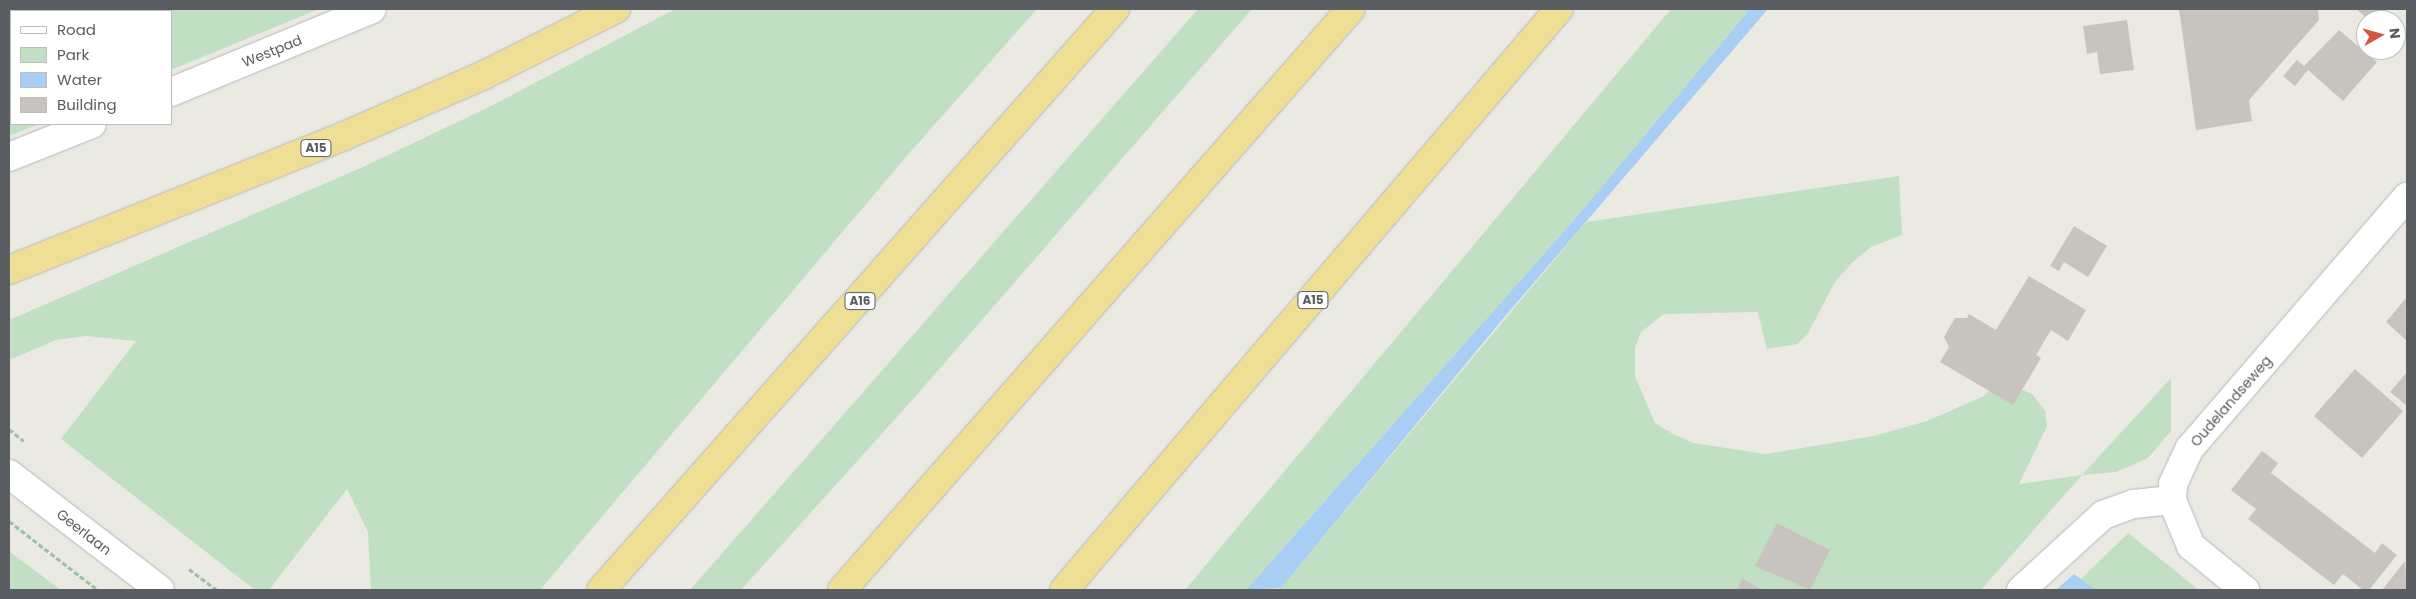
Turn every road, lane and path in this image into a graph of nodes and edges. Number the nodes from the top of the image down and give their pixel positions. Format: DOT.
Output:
graph roads {
  1 [pos="372,9"];
  2 [pos="616,9"];
  3 [pos="1115,9"];
  4 [pos="1351,9"];
  5 [pos="1559,9"];
  6 [pos="172,92"];
  7 [pos="89,125"];
  8 [pos="9,157"];
  9 [pos="2407,197"];
  10 [pos="9,270"];
  11 [pos="9,429"];
  12 [pos="25,442"];
  13 [pos="9,474"];
  14 [pos="2172,500"];
  15 [pos="9,521"];
  16 [pos="98,590"];
  17 [pos="160,590"];
  18 [pos="601,590"];
  19 [pos="842,590"];
  20 [pos="1064,590"];
  21 [pos="2021,590"];
  22 [pos="2244,590"];
  1 -- 6 [label="street, Westpad"];
  2 -- 10 [label="highway, A15"];
  3 -- 18 [label="highway, A16"];
  4 -- 19 [label="highway"];
  5 -- 20 [label="highway, A15"];
  7 -- 8 [label="street"];
  9 -- 14 [label="street, Oudelandseweg"];
  11 -- 12 [label="path"];
  13 -- 17 [label="street, Geerlaan"];
  14 -- 21 [label="street"];
  14 -- 22 [label="street"];
  15 -- 16 [label="path"];
}
